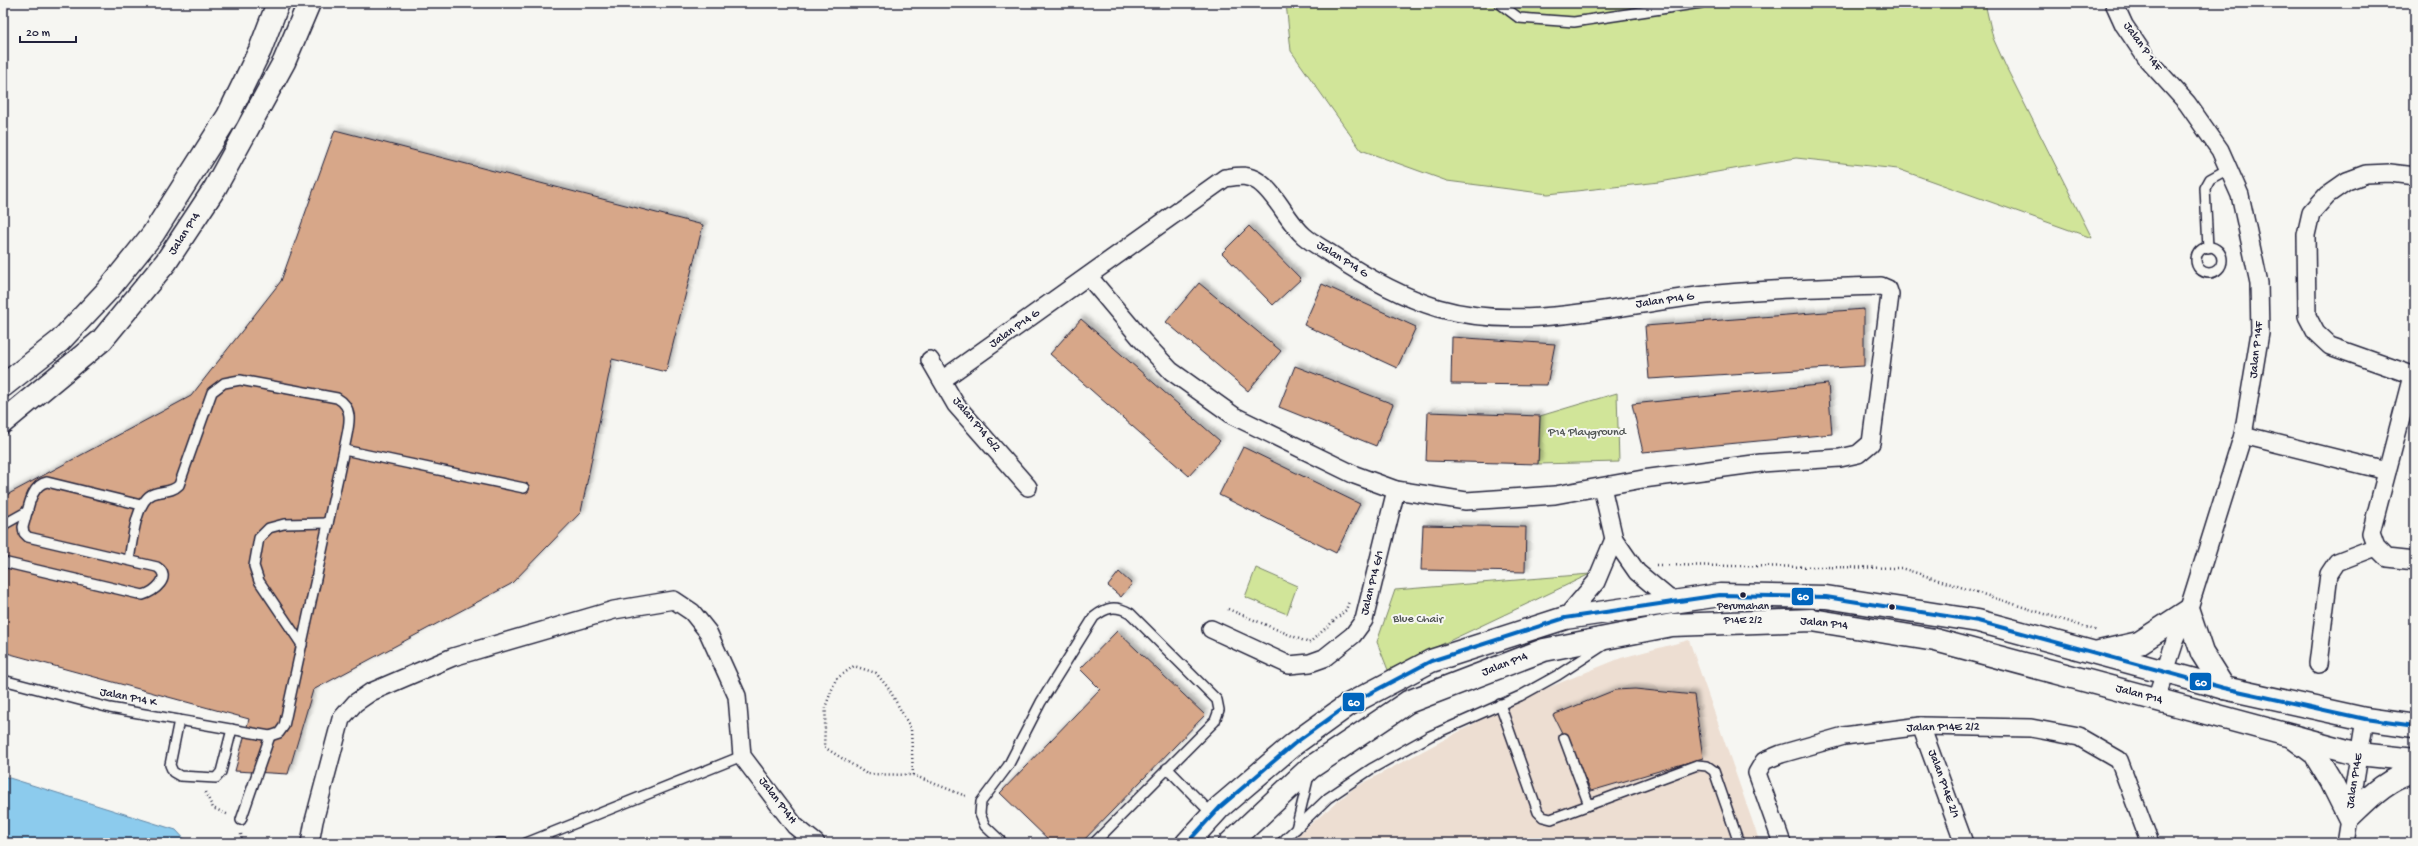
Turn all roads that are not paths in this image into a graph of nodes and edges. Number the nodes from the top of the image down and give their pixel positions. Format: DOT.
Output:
graph roads {
  1 [pos="278,3"];
  2 [pos="309,3"];
  3 [pos="1499,3"];
  4 [pos="1701,3"];
  5 [pos="2114,3"];
  6 [pos="2228,169"];
  7 [pos="2415,176"];
  8 [pos="2208,248"];
  9 [pos="1089,277"];
  10 [pos="930,360"];
  11 [pos="2413,376"];
  12 [pos="942,380"];
  13 [pos="3,386"];
  14 [pos="3,422"];
  15 [pos="2243,436"];
  16 [pos="344,450"];
  17 [pos="2387,471"];
  18 [pos="1028,487"];
  19 [pos="1602,487"];
  20 [pos="524,488"];
  21 [pos="1396,490"];
  22 [pos="141,504"];
  23 [pos="28,511"];
  24 [pos="328,523"];
  25 [pos="3,525"];
  26 [pos="1614,539"];
  27 [pos="2376,547"];
  28 [pos="129,560"];
  29 [pos="2415,561"];
  30 [pos="3,562"];
  31 [pos="1673,602"];
  32 [pos="2188,611"];
  33 [pos="1565,618"];
  34 [pos="1211,629"];
  35 [pos="1621,635"];
  36 [pos="302,645"];
  37 [pos="2094,653"];
  38 [pos="2318,664"];
  39 [pos="2165,671"];
  40 [pos="3,680"];
  41 [pos="2224,688"];
  42 [pos="2156,699"];
  43 [pos="1500,704"];
  44 [pos="2365,719"];
  45 [pos="179,720"];
  46 [pos="1921,726"];
  47 [pos="2415,726"];
  48 [pos="232,729"];
  49 [pos="2289,735"];
  50 [pos="270,736"];
  51 [pos="1564,738"];
  52 [pos="2359,754"];
  53 [pos="742,756"];
  54 [pos="2415,760"];
  55 [pos="1167,768"];
  56 [pos="1310,768"];
  57 [pos="2415,771"];
  58 [pos="1589,805"];
  59 [pos="1213,814"];
  60 [pos="2349,817"];
  61 [pos="241,820"];
  62 [pos="1296,829"];
  63 [pos="310,843"];
  64 [pos="500,843"];
  65 [pos="504,843"];
  66 [pos="526,843"];
  67 [pos="816,843"];
  68 [pos="1003,843"];
  69 [pos="1094,843"];
  70 [pos="1187,843"];
  71 [pos="1230,843"];
  72 [pos="1280,843"];
  73 [pos="1739,843"];
  74 [pos="1782,843"];
  75 [pos="1964,843"];
  76 [pos="2150,843"];
  77 [pos="2345,843"];
  1 -- 13 [label="main road"];
  2 -- 14 [label="main road, Jalan P14"];
  3 -- 4 [label="lane"];
  5 -- 6 [label="street, Jalan P 14F"];
  6 -- 8 [label="lane"];
  6 -- 15 [label="street, Jalan P 14F"];
  7 -- 11 [label="street"];
  9 -- 12 [label="street, Jalan P14 G"];
  9 -- 19 [label="street, Jalan P14 G"];
  9 -- 21 [label="street, Jalan P14 G"];
  10 -- 12 [label="street, Jalan P14 G/2"];
  11 -- 17 [label="street"];
  12 -- 18 [label="street, Jalan P14 G/2"];
  15 -- 17 [label="street"];
  15 -- 32 [label="street, Jalan P 14F"];
  16 -- 20 [label="lane"];
  16 -- 22 [label="lane"];
  16 -- 24 [label="lane"];
  17 -- 27 [label="street"];
  19 -- 21 [label="street, Jalan P14 G"];
  19 -- 26 [label="street"];
  21 -- 34 [label="street, Jalan P14 G/1"];
  22 -- 23 [label="lane"];
  22 -- 28 [label="lane"];
  23 -- 25 [label="lane"];
  23 -- 28 [label="lane"];
  24 -- 36 [label="lane"];
  24 -- 36 [label="lane"];
  26 -- 31 [label="street"];
  26 -- 33 [label="street"];
  27 -- 29 [label="street"];
  27 -- 38 [label="street"];
  28 -- 30 [label="lane"];
  31 -- 33 [label="main road, Jalan P14"];
  31 -- 37 [label="main road, Jalan P14"];
  32 -- 37 [label="main road"];
  32 -- 39 [label="street, Jalan P 14F"];
  32 -- 41 [label="main road"];
  33 -- 59 [label="main road, Jalan P14"];
  35 -- 42 [label="main road, Jalan P14"];
  35 -- 43 [label="lane"];
  35 -- 56 [label="main road, Jalan P14"];
  36 -- 50 [label="lane"];
  37 -- 39 [label="main road, Jalan P14"];
  39 -- 41 [label="main road, Jalan P14"];
  39 -- 42 [label="street, Jalan P 14F"];
  40 -- 45 [label="lane, Jalan P14 K"];
  41 -- 44 [label="main road, Jalan P14"];
  42 -- 49 [label="main road, Jalan P14"];
  43 -- 58 [label="lane"];
  43 -- 62 [label="lane"];
  44 -- 47 [label="main road, Jalan P14"];
  44 -- 52 [label="street, Jalan P14E"];
  45 -- 48 [label="lane, Jalan P14 K"];
  45 -- 48 [label="lane"];
  46 -- 74 [label="street, Jalan P14E 2/2"];
  46 -- 75 [label="street, Jalan P14E 2/1"];
  46 -- 76 [label="street, Jalan P14E 2/2"];
  48 -- 50 [label="lane, Jalan P14 K"];
  49 -- 52 [label="main road, Jalan P14"];
  49 -- 60 [label="main road"];
  50 -- 61 [label="lane"];
  51 -- 58 [label="lane"];
  52 -- 54 [label="main road, Jalan P14"];
  52 -- 60 [label="street, Jalan P14E"];
  53 -- 63 [label="street"];
  53 -- 66 [label="lane"];
  53 -- 67 [label="street, Jalan P14H"];
  55 -- 59 [label="lane"];
  55 -- 68 [label="lane"];
  55 -- 69 [label="lane"];
  56 -- 62 [label="lane"];
  56 -- 71 [label="main road, Jalan P14"];
  57 -- 60 [label="main road"];
  58 -- 73 [label="lane"];
  59 -- 70 [label="main road, Jalan P14"];
  60 -- 77 [label="street, Jalan P14E"];
  62 -- 72 [label="lane"];
  64 -- 65 [label="lane"];
}
